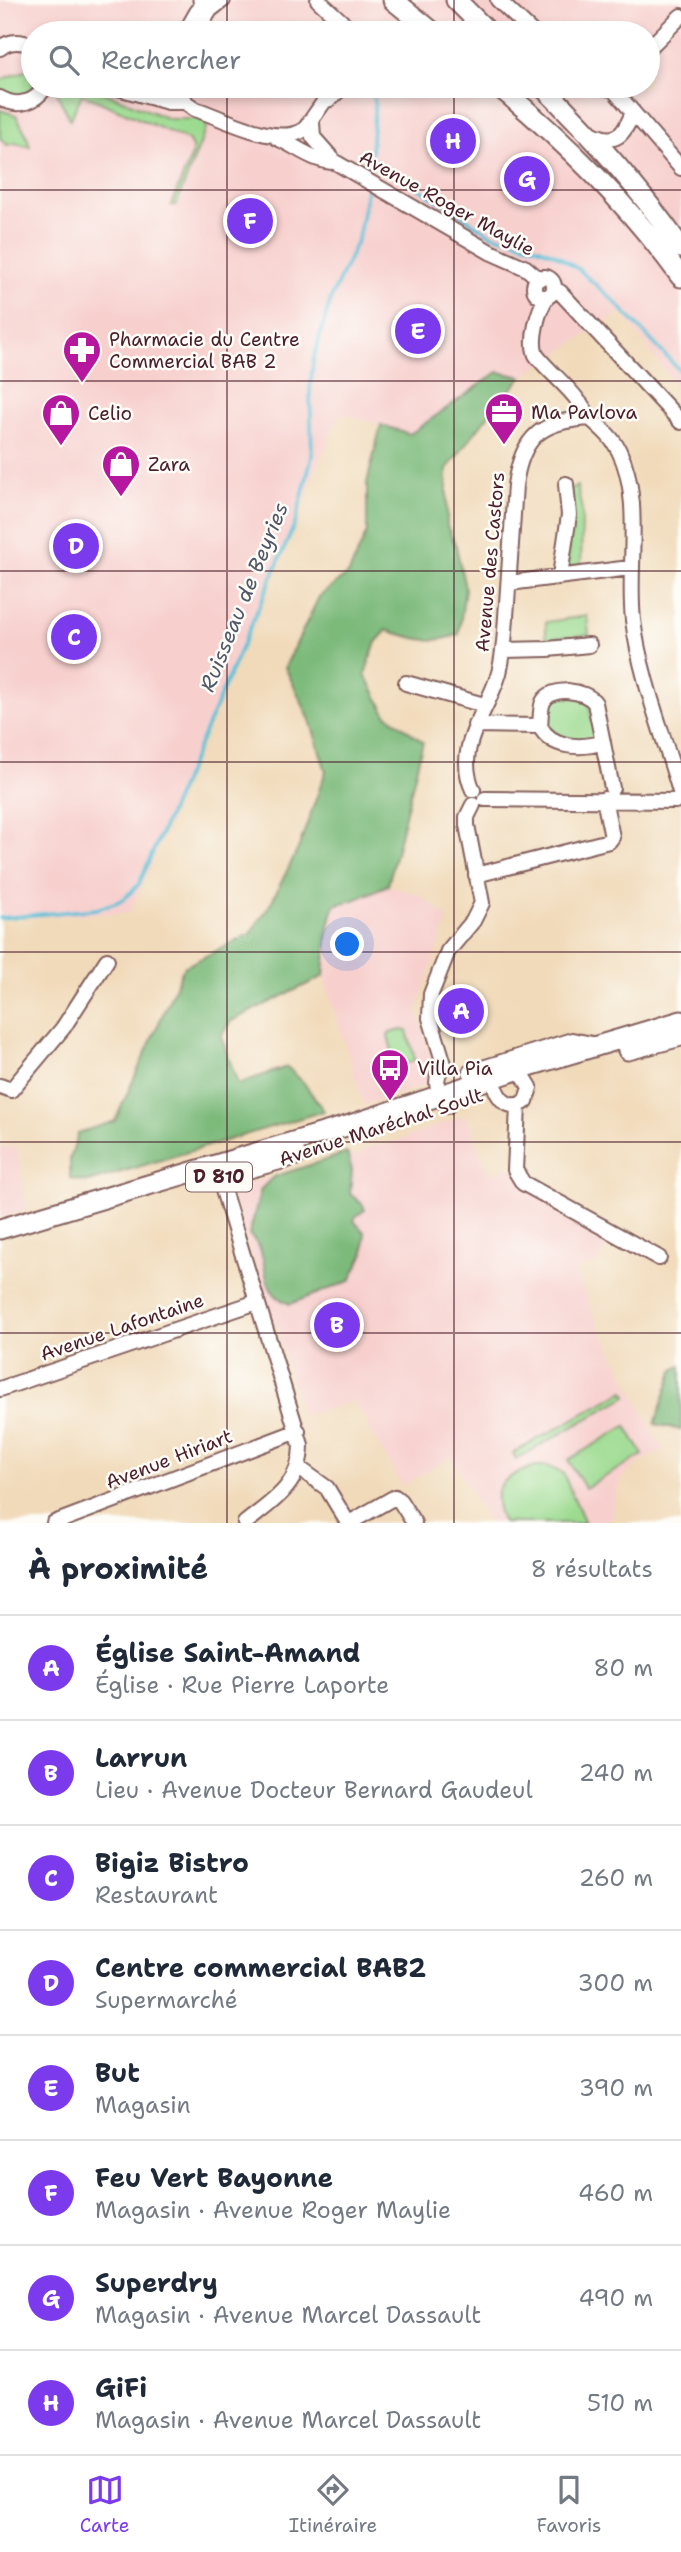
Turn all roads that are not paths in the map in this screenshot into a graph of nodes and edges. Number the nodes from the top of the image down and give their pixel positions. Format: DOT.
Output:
graph roads {
  1 [pos="209,0"];
  2 [pos="318,0"];
  3 [pos="393,0"];
  4 [pos="456,0"];
  5 [pos="498,0"];
  6 [pos="681,16"];
  7 [pos="194,21"];
  8 [pos="203,21"];
  9 [pos="341,21"];
  10 [pos="419,21"];
  11 [pos="477,21"];
  12 [pos="520,21"];
  13 [pos="660,37"];
  14 [pos="21,43"];
  15 [pos="0,48"];
  16 [pos="35,98"];
  17 [pos="154,98"];
  18 [pos="184,98"];
  19 [pos="328,98"];
  20 [pos="502,98"];
  21 [pos="513,98"];
  22 [pos="554,98"];
  23 [pos="622,98"];
  24 [pos="1,99"];
  25 [pos="185,102"];
  26 [pos="634,112"];
  27 [pos="312,122"];
  28 [pos="550,129"];
  29 [pos="589,132"];
  30 [pos="269,135"];
  31 [pos="335,162"];
  32 [pos="681,168"];
  33 [pos="601,179"];
  34 [pos="681,248"];
  35 [pos="681,277"];
  36 [pos="550,293"];
  37 [pos="590,418"];
  38 [pos="681,422"];
  39 [pos="566,484"];
  40 [pos="631,568"];
  41 [pos="559,576"];
  42 [pos="509,583"];
  43 [pos="589,645"];
  44 [pos="504,650"];
  45 [pos="406,683"];
  46 [pos="484,705"];
  47 [pos="475,725"];
  48 [pos="540,726"];
  49 [pos="603,742"];
  50 [pos="608,794"];
  51 [pos="681,797"];
  52 [pos="477,798"];
  53 [pos="475,875"];
  54 [pos="107,960"];
  55 [pos="681,1021"];
  56 [pos="681,1036"];
  57 [pos="599,1046"];
  58 [pos="444,1064"];
  59 [pos="523,1074"];
  60 [pos="482,1081"];
  61 [pos="0,1086"];
  62 [pos="443,1101"];
  63 [pos="518,1106"];
  64 [pos="219,1177"];
  65 [pos="0,1229"];
  66 [pos="0,1241"];
  67 [pos="659,1258"];
  68 [pos="257,1302"];
  69 [pos="0,1390"];
  70 [pos="298,1430"];
  71 [pos="299,1468"];
  72 [pos="54,1523"];
  73 [pos="244,1523"];
  74 [pos="349,1523"];
  75 [pos="414,1523"];
  1 -- 7 [label="street"];
  1 -- 8 [label="street"];
  2 -- 9 [label="street"];
  3 -- 10 [label="main road"];
  4 -- 11 [label="main road"];
  5 -- 12 [label="street"];
  6 -- 13 [label="street"];
  14 -- 15 [label="street"];
  16 -- 24 [label="street"];
  17 -- 25 [label="street, Avenue Roger Maylie"];
  18 -- 25 [label="street"];
  19 -- 27 [label="street"];
  20 -- 28 [label="main road"];
  21 -- 28 [label="main road"];
  22 -- 29 [label="main road"];
  23 -- 26 [label="street"];
  25 -- 30 [label="street, Avenue Roger Maylie"];
  26 -- 29 [label="street"];
  26 -- 32 [label="street"];
  27 -- 30 [label="street"];
  27 -- 31 [label="street, Avenue Roger Maylie"];
  28 -- 33 [label="main road"];
  29 -- 34 [label="main road"];
  30 -- 31 [label="street, Avenue Roger Maylie"];
  31 -- 36 [label="street, Avenue Roger Maylie"];
  33 -- 34 [label="main road"];
  33 -- 35 [label="main road"];
  36 -- 37 [label="street"];
  36 -- 38 [label="street"];
  37 -- 40 [label="street"];
  37 -- 42 [label="street, Avenue des Castors"];
  39 -- 41 [label="street"];
  40 -- 41 [label="street"];
  40 -- 51 [label="street"];
  41 -- 42 [label="street"];
  42 -- 44 [label="street, Avenue des Castors"];
  43 -- 44 [label="street"];
  44 -- 46 [label="street, Avenue des Castors"];
  45 -- 46 [label="street"];
  46 -- 47 [label="street, Avenue des Castors"];
  47 -- 48 [label="street"];
  47 -- 52 [label="street, Avenue des Castors"];
  48 -- 49 [label="street"];
  48 -- 49 [label="street"];
  49 -- 50 [label="street"];
  50 -- 51 [label="street"];
  50 -- 52 [label="street"];
  50 -- 53 [label="street"];
  52 -- 53 [label="street, Avenue des Castors"];
  53 -- 58 [label="street, Avenue des Castors"];
  54 -- 61 [label="street"];
  55 -- 57 [label="main road, D 810"];
  56 -- 59 [label="main road, D 810"];
  57 -- 59 [label="main road, D 810"];
  57 -- 60 [label="street"];
  58 -- 60 [label="street"];
  58 -- 62 [label="street"];
  59 -- 60 [label="main road, D 810"];
  59 -- 63 [label="street"];
  60 -- 62 [label="main road, D 810"];
  60 -- 63 [label="street"];
  62 -- 64 [label="main road, Avenue Maréchal Soult / D 810"];
  62 -- 65 [label="main road, D 810"];
  63 -- 67 [label="street"];
  64 -- 66 [label="main road, Avenue Maréchal Soult / D 810"];
  64 -- 68 [label="street"];
  68 -- 69 [label="street, Avenue Lafontaine"];
  68 -- 70 [label="street"];
  70 -- 71 [label="street"];
  70 -- 72 [label="street, Avenue Hiriart"];
  71 -- 73 [label="street"];
  71 -- 74 [label="street"];
  74 -- 75 [label="street"];
}
